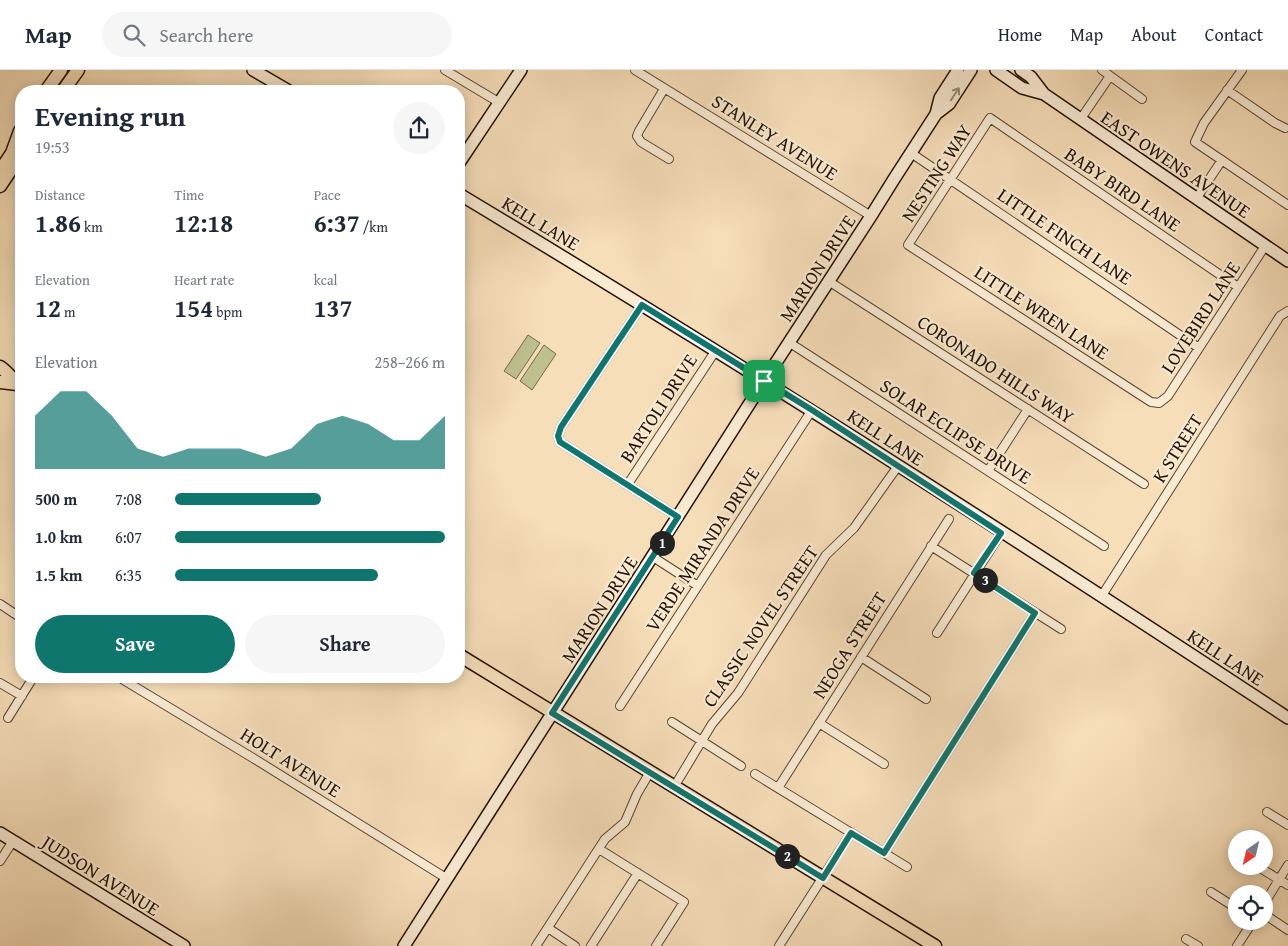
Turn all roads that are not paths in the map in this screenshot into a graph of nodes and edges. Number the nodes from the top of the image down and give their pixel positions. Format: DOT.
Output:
graph roads {
  1 [pos="61,70"];
  2 [pos="78,70"];
  3 [pos="253,70"];
  4 [pos="446,70"];
  5 [pos="522,70"];
  6 [pos="635,70"];
  7 [pos="958,70"];
  8 [pos="971,70"];
  9 [pos="996,70"];
  10 [pos="1021,70"];
  11 [pos="1102,70"];
  12 [pos="1242,70"];
  13 [pos="1110,76"];
  14 [pos="50,85"];
  15 [pos="68,85"];
  16 [pos="279,85"];
  17 [pos="664,88"];
  18 [pos="1227,90"];
  19 [pos="1044,94"];
  20 [pos="1142,98"];
  21 [pos="500,103"];
  22 [pos="936,114"];
  23 [pos="990,118"];
  24 [pos="1080,120"];
  25 [pos="1285,128"];
  26 [pos="15,137"];
  27 [pos="15,144"];
  28 [pos="911,153"];
  29 [pos="465,154"];
  30 [pos="0,159"];
  31 [pos="669,159"];
  32 [pos="1222,160"];
  33 [pos="15,163"];
  34 [pos="0,172"];
  35 [pos="951,178"];
  36 [pos="0,186"];
  37 [pos="465,198"];
  38 [pos="1196,199"];
  39 [pos="1288,205"];
  40 [pos="872,216"];
  41 [pos="908,245"];
  42 [pos="1265,246"];
  43 [pos="1288,262"];
  44 [pos="830,282"];
  45 [pos="1238,287"];
  46 [pos="642,305"];
  47 [pos="1288,311"];
  48 [pos="1284,316"];
  49 [pos="790,343"];
  50 [pos="1199,348"];
  51 [pos="716,350"];
  52 [pos="0,367"];
  53 [pos="15,380"];
  54 [pos="764,381"];
  55 [pos="0,382"];
  56 [pos="15,384"];
  57 [pos="1159,403"];
  58 [pos="1028,409"];
  59 [pos="812,410"];
  60 [pos="898,466"];
  61 [pos="988,471"];
  62 [pos="628,484"];
  63 [pos="1144,484"];
  64 [pos="678,517"];
  65 [pos="949,519"];
  66 [pos="1001,533"];
  67 [pos="932,546"];
  68 [pos="1104,546"];
  69 [pos="653,557"];
  70 [pos="974,573"];
  71 [pos="698,586"];
  72 [pos="1101,597"];
  73 [pos="0,604"];
  74 [pos="1035,613"];
  75 [pos="15,614"];
  76 [pos="1061,629"];
  77 [pos="937,633"];
  78 [pos="861,657"];
  79 [pos="465,659"];
  80 [pos="0,683"];
  81 [pos="30,683"];
  82 [pos="128,683"];
  83 [pos="22,696"];
  84 [pos="926,699"];
  85 [pos="620,706"];
  86 [pos="552,713"];
  87 [pos="8,718"];
  88 [pos="1288,718"];
  89 [pos="672,722"];
  90 [pos="819,723"];
  91 [pos="702,741"];
  92 [pos="884,764"];
  93 [pos="741,766"];
  94 [pos="650,772"];
  95 [pos="755,774"];
  96 [pos="674,787"];
  97 [pos="778,788"];
  98 [pos="1267,812"];
  99 [pos="1288,825"];
  100 [pos="0,833"];
  101 [pos="851,833"];
  102 [pos="13,841"];
  103 [pos="599,849"];
  104 [pos="884,853"];
  105 [pos="0,861"];
  106 [pos="1288,865"];
  107 [pos="907,867"];
  108 [pos="638,873"];
  109 [pos="1272,875"];
  110 [pos="446,878"];
  111 [pos="823,878"];
  112 [pos="1279,879"];
  113 [pos="1288,885"];
  114 [pos="1273,889"];
  115 [pos="1210,892"];
  116 [pos="1228,903"];
  117 [pos="1273,920"];
  118 [pos="548,928"];
  119 [pos="1248,930"];
  120 [pos="1288,930"];
  121 [pos="1186,939"];
  122 [pos="1240,945"];
  123 [pos="184,946"];
  124 [pos="404,946"];
  125 [pos="536,946"];
  126 [pos="575,946"];
  127 [pos="591,946"];
  128 [pos="656,946"];
  129 [pos="778,946"];
  130 [pos="936,946"];
  131 [pos="1198,946"];
  1 -- 14 [label="main road"];
  2 -- 15 [label="main road"];
  3 -- 16 [label="street"];
  4 -- 21 [label="street"];
  5 -- 21 [label="street"];
  6 -- 17 [label="street, STANLEY AVENUE"];
  7 -- 22 [label="street, MARION DRIVE"];
  22 -- 8 [label="street, MARION DRIVE, one-way"];
  9 -- 19 [label="street, EAST OWENS AVENUE"];
  10 -- 19 [label="street, EAST OWENS AVENUE"];
  11 -- 13 [label="street"];
  12 -- 18 [label="street"];
  13 -- 20 [label="street"];
  13 -- 24 [label="street"];
  17 -- 31 [label="street"];
  17 -- 40 [label="street, STANLEY AVENUE"];
  18 -- 25 [label="street"];
  18 -- 32 [label="street"];
  19 -- 24 [label="street, EAST OWENS AVENUE"];
  21 -- 29 [label="street"];
  22 -- 28 [label="street, MARION DRIVE"];
  23 -- 35 [label="street, NESTING WAY"];
  23 -- 45 [label="street, BABY BIRD LANE"];
  24 -- 38 [label="street, EAST OWENS AVENUE"];
  26 -- 30 [label="main road"];
  27 -- 34 [label="main road"];
  28 -- 35 [label="street, LITTLE FINCH LANE"];
  28 -- 40 [label="street, MARION DRIVE"];
  32 -- 38 [label="street"];
  32 -- 39 [label="street"];
  33 -- 36 [label="main road"];
  35 -- 41 [label="street, NESTING WAY"];
  35 -- 50 [label="street, LITTLE FINCH LANE"];
  37 -- 46 [label="street, KELL LANE"];
  38 -- 42 [label="street, EAST OWENS AVENUE"];
  40 -- 44 [label="street, MARION DRIVE"];
  41 -- 57 [label="street, LITTLE WREN LANE"];
  42 -- 43 [label="street, EAST OWENS AVENUE"];
  42 -- 45 [label="street, LOVEBIRD LANE"];
  44 -- 49 [label="street, MARION DRIVE"];
  44 -- 58 [label="street, CORONADO HILLS WAY"];
  45 -- 50 [label="street, LOVEBIRD LANE"];
  46 -- 51 [label="street, KELL LANE"];
  46 -- 62 [label="street"];
  47 -- 48 [label="street, K STREET"];
  48 -- 72 [label="street, K STREET"];
  49 -- 54 [label="street, MARION DRIVE"];
  49 -- 61 [label="street, SOLAR ECLIPSE DRIVE"];
  50 -- 57 [label="street, LOVEBIRD LANE"];
  51 -- 54 [label="street, KELL LANE"];
  51 -- 62 [label="street, BARTOLI DRIVE"];
  52 -- 53 [label="main road"];
  54 -- 59 [label="street, KELL LANE"];
  54 -- 64 [label="street, MARION DRIVE"];
  55 -- 56 [label="main road"];
  58 -- 61 [label="street"];
  58 -- 63 [label="street, CORONADO HILLS WAY"];
  59 -- 60 [label="street, KELL LANE"];
  59 -- 71 [label="street, VERDE MIRANDA DRIVE"];
  60 -- 66 [label="street, KELL LANE"];
  60 -- 91 [label="street, CLASSIC NOVEL STREET"];
  61 -- 68 [label="street, SOLAR ECLIPSE DRIVE"];
  62 -- 64 [label="street"];
  64 -- 69 [label="street, MARION DRIVE"];
  65 -- 67 [label="street, NEOGA STREET"];
  66 -- 70 [label="street"];
  66 -- 72 [label="street, KELL LANE"];
  67 -- 70 [label="street"];
  67 -- 78 [label="street, NEOGA STREET"];
  69 -- 71 [label="street"];
  69 -- 86 [label="street, MARION DRIVE"];
  70 -- 74 [label="street"];
  70 -- 77 [label="street"];
  71 -- 85 [label="street, VERDE MIRANDA DRIVE"];
  72 -- 88 [label="street, KELL LANE"];
  73 -- 75 [label="street"];
  74 -- 76 [label="street"];
  74 -- 104 [label="street"];
  78 -- 84 [label="street"];
  78 -- 90 [label="street, NEOGA STREET"];
  79 -- 86 [label="main road"];
  80 -- 83 [label="street"];
  81 -- 83 [label="street"];
  82 -- 110 [label="street, HOLT AVENUE"];
  83 -- 87 [label="street"];
  86 -- 94 [label="main road"];
  86 -- 110 [label="street, MARION DRIVE"];
  89 -- 91 [label="street"];
  90 -- 92 [label="street"];
  90 -- 97 [label="street, NEOGA STREET"];
  91 -- 93 [label="street"];
  91 -- 96 [label="street, CLASSIC NOVEL STREET"];
  94 -- 96 [label="main road"];
  94 -- 103 [label="street"];
  95 -- 97 [label="street"];
  96 -- 111 [label="main road"];
  97 -- 101 [label="street"];
  98 -- 99 [label="street"];
  100 -- 102 [label="street, JUDSON AVENUE"];
  101 -- 104 [label="street"];
  101 -- 111 [label="street"];
  102 -- 105 [label="street"];
  102 -- 123 [label="street, JUDSON AVENUE"];
  103 -- 108 [label="street"];
  103 -- 118 [label="street"];
  104 -- 107 [label="street"];
  106 -- 112 [label="street"];
  108 -- 127 [label="street"];
  108 -- 128 [label="street"];
  109 -- 112 [label="street"];
  110 -- 124 [label="street, MARION DRIVE"];
  111 -- 129 [label="street"];
  111 -- 130 [label="main road"];
  112 -- 113 [label="street"];
  112 -- 114 [label="street"];
  115 -- 116 [label="street"];
  117 -- 120 [label="street"];
  118 -- 125 [label="street"];
  118 -- 126 [label="street"];
  119 -- 122 [label="street"];
  121 -- 131 [label="street"];
}
